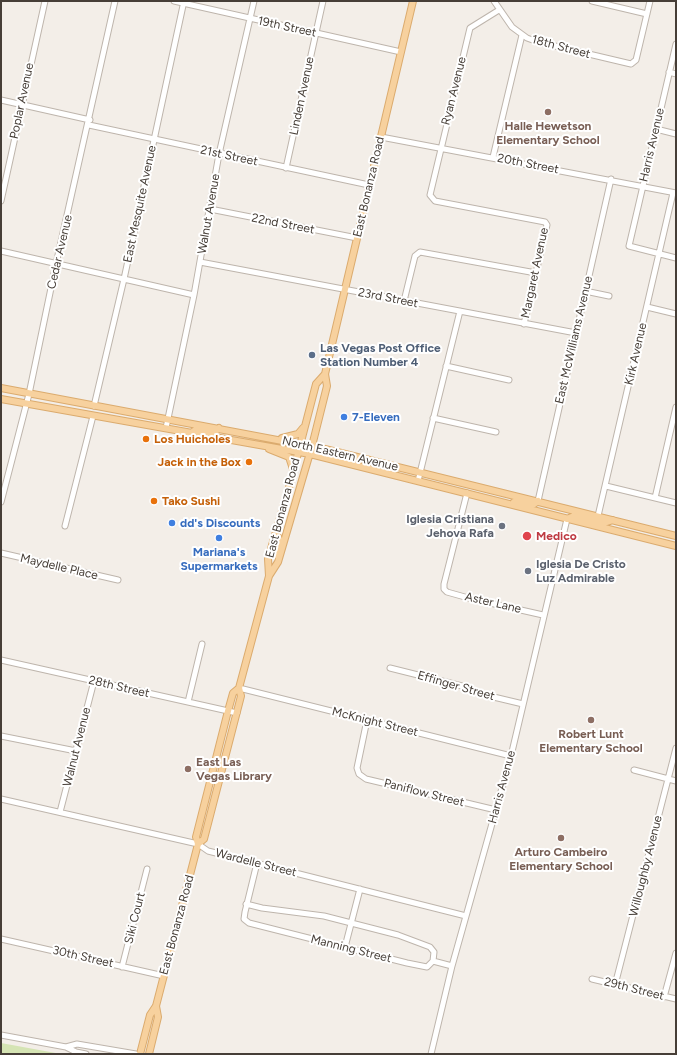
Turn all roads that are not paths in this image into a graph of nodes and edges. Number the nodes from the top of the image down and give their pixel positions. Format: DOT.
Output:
graph roads {
  1 [pos="45,1"];
  2 [pos="115,1"];
  3 [pos="174,1"];
  4 [pos="254,1"];
  5 [pos="323,1"];
  6 [pos="413,1"];
  7 [pos="494,1"];
  8 [pos="592,1"];
  9 [pos="650,1"];
  10 [pos="183,2"];
  11 [pos="499,10"];
  12 [pos="647,14"];
  13 [pos="250,18"];
  14 [pos="316,33"];
  15 [pos="522,35"];
  16 [pos="676,44"];
  17 [pos="401,52"];
  18 [pos="669,72"];
  19 [pos="676,74"];
  20 [pos="1,100"];
  21 [pos="21,104"];
  22 [pos="89,123"];
  23 [pos="656,130"];
  24 [pos="676,134"];
  25 [pos="381,137"];
  26 [pos="153,140"];
  27 [pos="441,148"];
  28 [pos="220,154"];
  29 [pos="493,157"];
  30 [pos="286,168"];
  31 [pos="611,180"];
  32 [pos="369,185"];
  33 [pos="643,186"];
  34 [pos="675,193"];
  35 [pos="1,201"];
  36 [pos="210,209"];
  37 [pos="545,222"];
  38 [pos="357,238"];
  39 [pos="1,251"];
  40 [pos="659,254"];
  41 [pos="676,258"];
  42 [pos="200,262"];
  43 [pos="56,264"];
  44 [pos="536,273"];
  45 [pos="124,279"];
  46 [pos="344,290"];
  47 [pos="585,292"];
  48 [pos="194,295"];
  49 [pos="609,296"];
  50 [pos="404,301"];
  51 [pos="646,306"];
  52 [pos="460,311"];
  53 [pos="676,314"];
  54 [pos="524,324"];
  55 [pos="576,333"];
  56 [pos="446,366"];
  57 [pos="325,374"];
  58 [pos="509,380"];
  59 [pos="1,388"];
  60 [pos="29,394"];
  61 [pos="1,399"];
  62 [pos="27,404"];
  63 [pos="94,406"];
  64 [pos="676,407"];
  65 [pos="93,416"];
  66 [pos="433,418"];
  67 [pos="168,419"];
  68 [pos="307,419"];
  69 [pos="166,428"];
  70 [pos="219,428"];
  71 [pos="496,432"];
  72 [pos="191,433"];
  73 [pos="278,439"];
  74 [pos="301,444"];
  75 [pos="261,445"];
  76 [pos="312,446"];
  77 [pos="299,452"];
  78 [pos="310,454"];
  79 [pos="420,473"];
  80 [pos="293,475"];
  81 [pos="418,481"];
  82 [pos="606,486"];
  83 [pos="467,493"];
  84 [pos="655,498"];
  85 [pos="495,500"];
  86 [pos="538,501"];
  87 [pos="1,502"];
  88 [pos="676,503"];
  89 [pos="598,516"];
  90 [pos="567,519"];
  91 [pos="613,520"];
  92 [pos="65,526"];
  93 [pos="276,533"];
  94 [pos="676,536"];
  95 [pos="676,546"];
  96 [pos="1,553"];
  97 [pos="278,562"];
  98 [pos="269,576"];
  99 [pos="118,580"];
  100 [pos="543,615"];
  101 [pos="202,644"];
  102 [pos="1,660"];
  103 [pos="390,668"];
  104 [pos="94,681"];
  105 [pos="239,688"];
  106 [pos="188,702"];
  107 [pos="523,704"];
  108 [pos="228,711"];
  109 [pos="237,714"];
  110 [pos="367,720"];
  111 [pos="1,736"];
  112 [pos="676,748"];
  113 [pos="76,751"];
  114 [pos="511,756"];
  115 [pos="634,770"];
  116 [pos="668,779"];
  117 [pos="676,781"];
  118 [pos="1,799"];
  119 [pos="496,810"];
  120 [pos="60,812"];
  121 [pos="198,844"];
  122 [pos="257,863"];
  123 [pos="147,869"];
  124 [pos="360,889"];
  125 [pos="246,904"];
  126 [pos="466,916"];
  127 [pos="352,922"];
  128 [pos="1,939"];
  129 [pos="345,947"];
  130 [pos="676,953"];
  131 [pos="433,961"];
  132 [pos="122,966"];
  133 [pos="452,966"];
  134 [pos="164,976"];
  135 [pos="592,979"];
  136 [pos="615,985"];
  137 [pos="664,997"];
  138 [pos="676,999"];
  139 [pos="156,1006"];
  140 [pos="1,1035"];
  141 [pos="66,1047"];
  142 [pos="86,1054"];
  143 [pos="136,1054"];
  144 [pos="140,1054"];
  145 [pos="148,1054"];
  146 [pos="431,1054"];
  1 -- 21 [label="street, Poplar Avenue"];
  2 -- 22 [label="street, Cedar Avenue"];
  3 -- 10 [label="street, 19th Street"];
  4 -- 13 [label="street, Walnut Avenue"];
  5 -- 14 [label="street, Linden Avenue"];
  6 -- 17 [label="main road, East Bonanza Road"];
  7 -- 11 [label="street"];
  8 -- 12 [label="street"];
  9 -- 12 [label="street"];
  10 -- 13 [label="street, 19th Street"];
  10 -- 26 [label="street, East Mesquite Avenue"];
  11 -- 15 [label="street, 18th Street"];
  11 -- 27 [label="street, Ryan Avenue"];
  12 -- 15 [label="street, 18th Street"];
  13 -- 14 [label="street, 19th Street"];
  13 -- 28 [label="street, Walnut Avenue"];
  14 -- 17 [label="street, 19th Street"];
  14 -- 30 [label="street, Linden Avenue"];
  15 -- 29 [label="street"];
  16 -- 18 [label="street, Harris Avenue"];
  17 -- 25 [label="main road, East Bonanza Road"];
  18 -- 19 [label="street"];
  18 -- 23 [label="street, Harris Avenue"];
  20 -- 21 [label="street, 21st Street"];
  21 -- 22 [label="street, 21st Street"];
  21 -- 35 [label="street, Poplar Avenue"];
  22 -- 26 [label="street, 21st Street"];
  22 -- 43 [label="street, Cedar Avenue"];
  23 -- 24 [label="street"];
  23 -- 33 [label="street, Harris Avenue"];
  25 -- 27 [label="street, 20th Street"];
  25 -- 32 [label="main road, East Bonanza Road"];
  26 -- 28 [label="street, 21st Street"];
  26 -- 45 [label="street, East Mesquite Avenue"];
  27 -- 29 [label="street, 20th Street"];
  27 -- 37 [label="street, Ryan Avenue"];
  28 -- 30 [label="street, 21st Street"];
  28 -- 36 [label="street, Walnut Avenue"];
  29 -- 31 [label="street, 20th Street"];
  30 -- 32 [label="street, 21st Street"];
  31 -- 33 [label="street, 20th Street"];
  31 -- 47 [label="street, East McWilliams Avenue"];
  32 -- 38 [label="main road, East Bonanza Road"];
  33 -- 34 [label="street, 20th Street"];
  33 -- 40 [label="street, Harris Avenue"];
  34 -- 40 [label="street, Kirk Avenue"];
  36 -- 38 [label="street, 22nd Street"];
  36 -- 42 [label="street, Walnut Avenue"];
  37 -- 44 [label="street, Margaret Avenue"];
  38 -- 46 [label="main road, East Bonanza Road"];
  39 -- 43 [label="street"];
  40 -- 41 [label="street"];
  40 -- 51 [label="street, Kirk Avenue"];
  42 -- 46 [label="street, 23rd Street"];
  42 -- 48 [label="street, Walnut Avenue"];
  43 -- 45 [label="street"];
  43 -- 60 [label="street, Cedar Avenue"];
  44 -- 50 [label="street"];
  44 -- 54 [label="street, Margaret Avenue"];
  45 -- 48 [label="street"];
  45 -- 63 [label="street, East Mesquite Avenue"];
  46 -- 50 [label="street, 23rd Street"];
  46 -- 57 [label="main road, East Bonanza Road"];
  47 -- 49 [label="street"];
  47 -- 55 [label="street, East McWilliams Avenue"];
  48 -- 67 [label="street, Walnut Avenue"];
  50 -- 52 [label="street, 23rd Street"];
  51 -- 53 [label="street"];
  51 -- 82 [label="street, Kirk Avenue"];
  52 -- 54 [label="street, 23rd Street"];
  52 -- 56 [label="street"];
  54 -- 55 [label="street, 23rd Street"];
  55 -- 86 [label="street, East McWilliams Avenue"];
  56 -- 58 [label="street"];
  56 -- 66 [label="street"];
  57 -- 68 [label="main road, East Bonanza Road"];
  57 -- 76 [label="main road, East Bonanza Road"];
  59 -- 60 [label="main road, North Eastern Avenue"];
  60 -- 62 [label="street, Cedar Avenue"];
  60 -- 63 [label="main road, North Eastern Avenue"];
  61 -- 62 [label="main road, North Eastern Avenue"];
  62 -- 65 [label="main road, North Eastern Avenue"];
  62 -- 87 [label="street, Cedar Avenue"];
  63 -- 67 [label="main road, North Eastern Avenue"];
  64 -- 84 [label="street"];
  65 -- 69 [label="main road, North Eastern Avenue"];
  65 -- 92 [label="street"];
  66 -- 71 [label="street"];
  66 -- 79 [label="street"];
  67 -- 69 [label="street, Walnut Avenue"];
  67 -- 70 [label="main road, North Eastern Avenue"];
  68 -- 73 [label="main road"];
  68 -- 74 [label="main road, East Bonanza Road"];
  69 -- 72 [label="main road, North Eastern Avenue"];
  70 -- 72 [label="main road"];
  70 -- 73 [label="main road, North Eastern Avenue"];
  72 -- 75 [label="main road, North Eastern Avenue"];
  73 -- 74 [label="main road, North Eastern Avenue"];
  74 -- 76 [label="main road, North Eastern Avenue"];
  74 -- 77 [label="main road, East Bonanza Road"];
  75 -- 77 [label="main road, North Eastern Avenue"];
  75 -- 80 [label="main road"];
  76 -- 78 [label="main road, East Bonanza Road"];
  76 -- 79 [label="main road, North Eastern Avenue"];
  77 -- 78 [label="main road, North Eastern Avenue"];
  77 -- 80 [label="main road, East Bonanza Road"];
  78 -- 81 [label="main road, North Eastern Avenue"];
  78 -- 97 [label="main road, East Bonanza Road"];
  79 -- 81 [label="street"];
  79 -- 86 [label="main road, North Eastern Avenue"];
  80 -- 93 [label="main road, East Bonanza Road"];
  81 -- 83 [label="main road, North Eastern Avenue"];
  82 -- 84 [label="street"];
  82 -- 89 [label="street, Kirk Avenue"];
  83 -- 85 [label="main road, North Eastern Avenue"];
  83 -- 100 [label="street, Aster Lane"];
  84 -- 88 [label="street"];
  85 -- 86 [label="main road"];
  85 -- 90 [label="main road, North Eastern Avenue"];
  86 -- 89 [label="main road, North Eastern Avenue"];
  89 -- 91 [label="main road, North Eastern Avenue"];
  90 -- 91 [label="main road"];
  90 -- 95 [label="main road, North Eastern Avenue"];
  90 -- 100 [label="street, Harris Avenue"];
  91 -- 94 [label="main road, North Eastern Avenue"];
  93 -- 97 [label="main road"];
  93 -- 98 [label="main road, East Bonanza Road"];
  96 -- 99 [label="street, Maydelle Place"];
  97 -- 98 [label="main road, East Bonanza Road"];
  98 -- 105 [label="main road, East Bonanza Road"];
  100 -- 107 [label="street, Harris Avenue"];
  101 -- 106 [label="street"];
  102 -- 104 [label="street, 28th Street"];
  103 -- 107 [label="street, Effinger Street"];
  104 -- 106 [label="street, 28th Street"];
  104 -- 113 [label="street, Walnut Avenue"];
  105 -- 108 [label="main road, East Bonanza Road"];
  105 -- 109 [label="main road, East Bonanza Road"];
  105 -- 110 [label="street, McKnight Street"];
  106 -- 108 [label="street, 28th Street"];
  107 -- 114 [label="street, Harris Avenue"];
  108 -- 109 [label="street, 28th Street"];
  108 -- 121 [label="main road, East Bonanza Road"];
  109 -- 121 [label="main road, East Bonanza Road"];
  110 -- 114 [label="street, McKnight Street"];
  110 -- 119 [label="street, Paniflow Street"];
  111 -- 113 [label="street"];
  112 -- 116 [label="street, Willoughby Avenue"];
  113 -- 120 [label="street, Walnut Avenue"];
  114 -- 119 [label="street, Harris Avenue"];
  115 -- 116 [label="street"];
  116 -- 117 [label="street"];
  116 -- 136 [label="street, Willoughby Avenue"];
  118 -- 120 [label="street, Wardelle Street"];
  119 -- 126 [label="street, Harris Avenue"];
  120 -- 121 [label="street, Wardelle Street"];
  121 -- 122 [label="street, Wardelle Street"];
  121 -- 134 [label="main road, East Bonanza Road"];
  122 -- 124 [label="street, Wardelle Street"];
  122 -- 125 [label="street"];
  123 -- 132 [label="street, Siki Court"];
  124 -- 126 [label="street, Wardelle Street"];
  124 -- 127 [label="street"];
  125 -- 127 [label="street"];
  125 -- 129 [label="street, Manning Street"];
  126 -- 133 [label="street, Harris Avenue"];
  127 -- 129 [label="street"];
  127 -- 131 [label="street"];
  128 -- 132 [label="street, 30th Street"];
  129 -- 131 [label="street, Manning Street"];
  130 -- 137 [label="street"];
  131 -- 133 [label="street, Manning Street"];
  132 -- 134 [label="street, 30th Street"];
  133 -- 146 [label="street, Harris Avenue"];
  134 -- 139 [label="main road, East Bonanza Road"];
  135 -- 136 [label="street, 29th Street"];
  136 -- 137 [label="street, 29th Street"];
  137 -- 138 [label="street, 29th Street"];
  139 -- 144 [label="main road, East Bonanza Road"];
  139 -- 145 [label="main road, East Bonanza Road"];
  140 -- 141 [label="street"];
  141 -- 142 [label="street"];
  141 -- 143 [label="street"];
}
